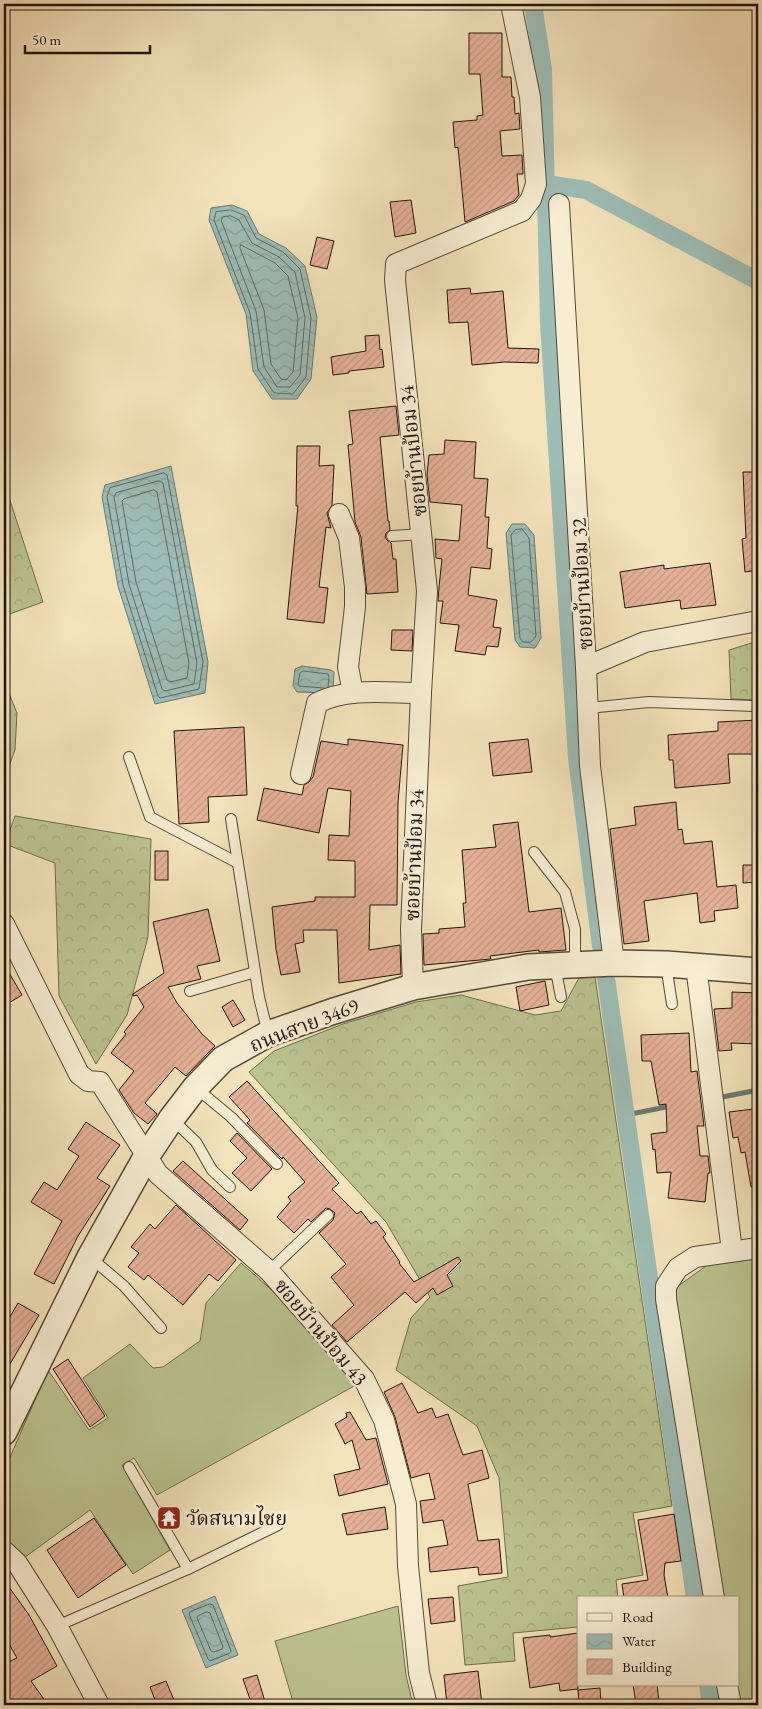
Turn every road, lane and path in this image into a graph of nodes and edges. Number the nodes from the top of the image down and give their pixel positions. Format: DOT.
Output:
graph roads {
  1 [pos="511,4"];
  2 [pos="559,204"];
  3 [pos="339,514"];
  4 [pos="422,534"];
  5 [pos="392,536"];
  6 [pos="758,621"];
  7 [pos="586,667"];
  8 [pos="353,693"];
  9 [pos="420,693"];
  10 [pos="754,706"];
  11 [pos="588,708"];
  12 [pos="130,757"];
  13 [pos="301,774"];
  14 [pos="231,819"];
  15 [pos="534,852"];
  16 [pos="238,863"];
  17 [pos="4,924"];
  18 [pos="614,963"];
  19 [pos="565,964"];
  20 [pos="666,964"];
  21 [pos="696,966"];
  22 [pos="758,971"];
  23 [pos="255,972"];
  24 [pos="414,987"];
  25 [pos="190,991"];
  26 [pos="561,997"];
  27 [pos="672,1004"];
  28 [pos="268,1034"];
  29 [pos="195,1088"];
  30 [pos="172,1118"];
  31 [pos="146,1157"];
  32 [pos="277,1164"];
  33 [pos="230,1187"];
  34 [pos="328,1214"];
  35 [pos="758,1248"];
  36 [pos="732,1251"];
  37 [pos="90,1257"];
  38 [pos="269,1271"];
  39 [pos="162,1328"];
  40 [pos="4,1432"];
  41 [pos="130,1468"];
  42 [pos="278,1525"];
  43 [pos="4,1551"];
  44 [pos="188,1568"];
  45 [pos="714,1596"];
  46 [pos="57,1626"];
  47 [pos="728,1686"];
  48 [pos="99,1705"];
  49 [pos="427,1705"];
  50 [pos="731,1705"];
  1 -- 4 [label="street, ซอยบ้านป้อม 34"];
  2 -- 7 [label="street, ซอยบ้านป้อม 32"];
  3 -- 8 [label="street"];
  4 -- 5 [label="lane"];
  4 -- 9 [label="street, ซอยบ้านป้อม 34"];
  6 -- 7 [label="street"];
  7 -- 11 [label="street, ซอยบ้านป้อม 32"];
  8 -- 9 [label="street"];
  8 -- 13 [label="street"];
  9 -- 24 [label="street, ซอยบ้านป้อม 34"];
  10 -- 11 [label="lane"];
  11 -- 18 [label="street, ซอยบ้านป้อม 32"];
  12 -- 16 [label="lane"];
  14 -- 16 [label="lane"];
  15 -- 19 [label="lane"];
  16 -- 23 [label="lane"];
  17 -- 31 [label="street, ซอยบ้านป้อม 43"];
  18 -- 19 [label="street, ถนนสาย 3469"];
  18 -- 20 [label="street, ถนนสาย 3469"];
  19 -- 24 [label="street, ถนนสาย 3469"];
  19 -- 26 [label="lane"];
  20 -- 21 [label="street, ถนนสาย 3469"];
  20 -- 27 [label="lane"];
  21 -- 22 [label="street, ถนนสาย 3469"];
  21 -- 36 [label="street"];
  23 -- 25 [label="lane"];
  23 -- 28 [label="lane"];
  24 -- 28 [label="street, ถนนสาย 3469"];
  28 -- 29 [label="street, ถนนสาย 3469"];
  29 -- 30 [label="street, ถนนสาย 3469"];
  29 -- 32 [label="lane"];
  30 -- 31 [label="street, ถนนสาย 3469"];
  30 -- 33 [label="lane"];
  31 -- 37 [label="street, ถนนสาย 3469"];
  31 -- 38 [label="street, ซอยบ้านป้อม 43"];
  34 -- 38 [label="lane"];
  35 -- 36 [label="street"];
  36 -- 45 [label="street"];
  37 -- 39 [label="lane"];
  37 -- 40 [label="street, ถนนสาย 3469"];
  38 -- 49 [label="street, ซอยบ้านป้อม 43"];
  41 -- 44 [label="lane"];
  42 -- 44 [label="lane"];
  43 -- 46 [label="street"];
  44 -- 46 [label="lane"];
  46 -- 48 [label="street"];
  47 -- 50 [label="street"];
}
